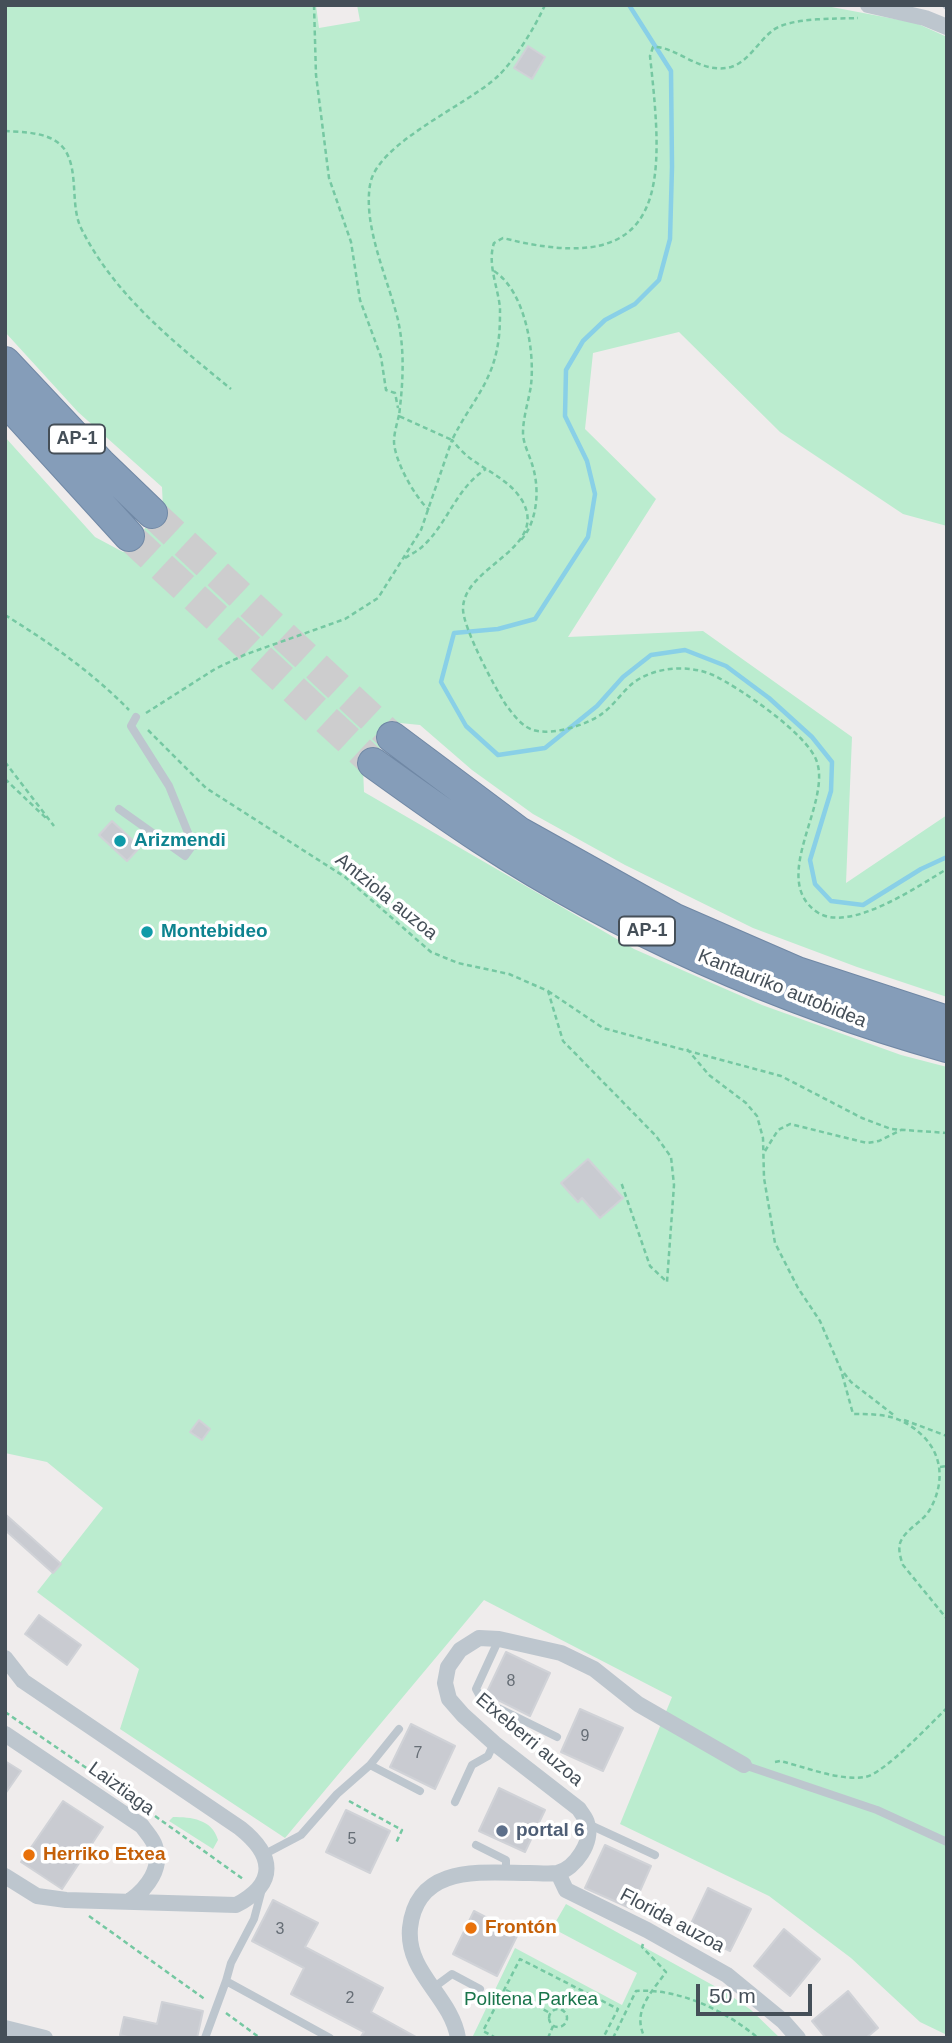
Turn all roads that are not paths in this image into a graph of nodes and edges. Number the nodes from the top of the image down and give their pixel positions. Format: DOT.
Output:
graph roads {
  1 [pos="873,6"];
  2 [pos="947,27"];
  3 [pos="5,362"];
  4 [pos="5,400"];
  5 [pos="152,513"];
  6 [pos="129,536"];
  7 [pos="136,717"];
  8 [pos="392,737"];
  9 [pos="373,763"];
  10 [pos="119,809"];
  11 [pos="947,1021"];
  12 [pos="947,1047"];
  13 [pos="499,1639"];
  14 [pos="5,1658"];
  15 [pos="399,1729"];
  16 [pos="5,1734"];
  17 [pos="557,1737"];
  18 [pos="494,1743"];
  19 [pos="370,1765"];
  20 [pos="751,1767"];
  21 [pos="420,1791"];
  22 [pos="455,1801"];
  23 [pos="588,1824"];
  24 [pos="947,1842"];
  25 [pos="476,1845"];
  26 [pos="263,1855"];
  27 [pos="655,1855"];
  28 [pos="558,1872"];
  29 [pos="506,1873"];
  30 [pos="5,1876"];
  31 [pos="264,1882"];
  32 [pos="131,1900"];
  33 [pos="226,1981"];
  34 [pos="433,1988"];
  35 [pos="480,1989"];
  36 [pos="5,2028"];
  37 [pos="45,2038"];
  38 [pos="205,2038"];
  39 [pos="330,2038"];
  40 [pos="458,2038"];
  41 [pos="798,2038"];
  1 -- 2 [label="street"];
  3 -- 5 [label="highway, AP-1"];
  4 -- 6 [label="highway, AP-1"];
  7 -- 10 [label="lane"];
  8 -- 11 [label="highway, Kantauriko autobidea / AP-1"];
  9 -- 12 [label="highway, Kantauriko autobidea / AP-1"];
  13 -- 17 [label="lane"];
  13 -- 18 [label="street, Etxeberri auzoa"];
  13 -- 20 [label="street, Etxeberri auzoa"];
  14 -- 26 [label="street"];
  15 -- 19 [label="lane"];
  16 -- 32 [label="street, Laiztiaga"];
  18 -- 22 [label="lane"];
  18 -- 23 [label="street, Etxeberri auzoa"];
  19 -- 21 [label="lane"];
  19 -- 26 [label="lane"];
  20 -- 24 [label="lane"];
  23 -- 27 [label="lane"];
  23 -- 28 [label="street"];
  25 -- 29 [label="lane"];
  26 -- 31 [label="street"];
  28 -- 29 [label="street"];
  28 -- 41 [label="street, Florida auzoa"];
  29 -- 34 [label="street"];
  30 -- 32 [label="street"];
  31 -- 32 [label="street"];
  31 -- 33 [label="lane"];
  33 -- 38 [label="lane"];
  33 -- 39 [label="lane"];
  34 -- 35 [label="lane"];
  34 -- 40 [label="street"];
  36 -- 37 [label="street"];
}
